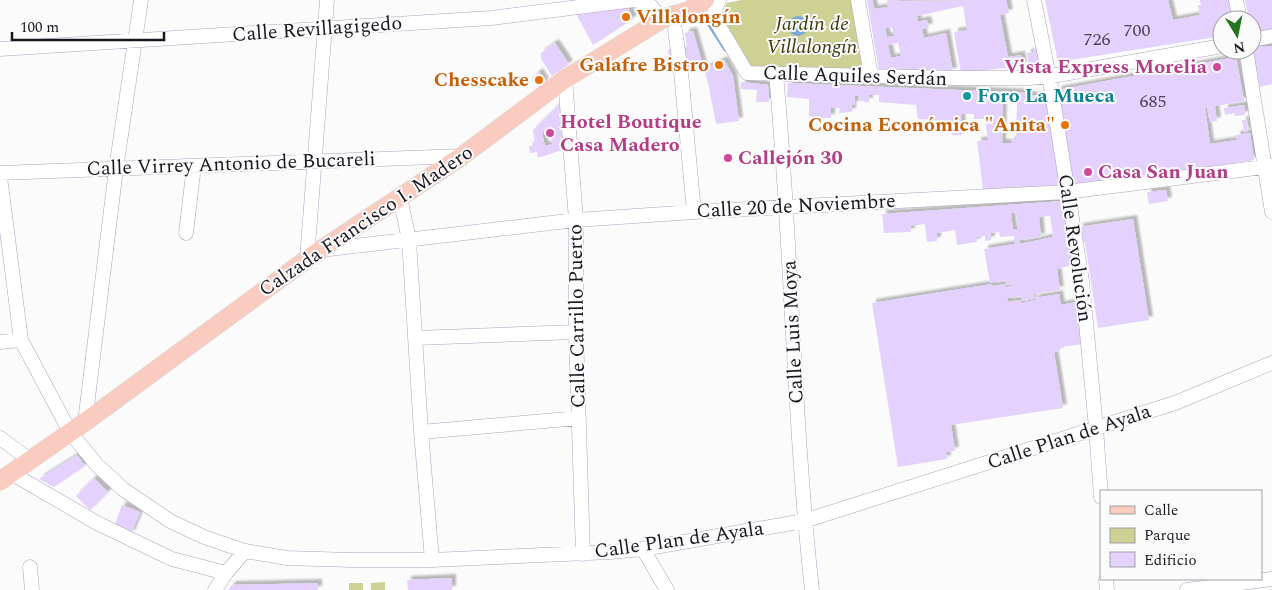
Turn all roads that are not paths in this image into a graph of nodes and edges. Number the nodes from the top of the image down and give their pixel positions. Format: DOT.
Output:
graph roads {
  1 [pos="141,0"];
  2 [pos="327,0"];
  3 [pos="635,0"];
  4 [pos="674,0"];
  5 [pos="705,0"];
  6 [pos="719,0"];
  7 [pos="858,0"];
  8 [pos="1034,0"];
  9 [pos="667,22"];
  10 [pos="325,29"];
  11 [pos="135,40"];
  12 [pos="1212,48"];
  13 [pos="0,49"];
  14 [pos="1248,60"];
  15 [pos="776,74"];
  16 [pos="871,76"];
  17 [pos="1048,76"];
  18 [pos="565,79"];
  19 [pos="462,156"];
  20 [pos="315,161"];
  21 [pos="194,166"];
  22 [pos="1268,167"];
  23 [pos="116,169"];
  24 [pos="0,173"];
  25 [pos="0,178"];
  26 [pos="1067,192"];
  27 [pos="400,197"];
  28 [pos="786,207"];
  29 [pos="694,212"];
  30 [pos="1272,212"];
  31 [pos="576,220"];
  32 [pos="186,232"];
  33 [pos="409,240"];
  34 [pos="314,255"];
  35 [pos="5,261"];
  36 [pos="576,332"];
  37 [pos="415,338"];
  38 [pos="21,340"];
  39 [pos="0,342"];
  40 [pos="1272,363"];
  41 [pos="579,418"];
  42 [pos="85,422"];
  43 [pos="1096,428"];
  44 [pos="70,432"];
  45 [pos="421,432"];
  46 [pos="0,438"];
  47 [pos="30,460"];
  48 [pos="5,477"];
  49 [pos="1100,490"];
  50 [pos="804,521"];
  51 [pos="643,549"];
  52 [pos="245,551"];
  53 [pos="582,554"];
  54 [pos="432,560"];
  55 [pos="30,567"];
  56 [pos="226,573"];
  57 [pos="1272,579"];
  58 [pos="32,590"];
  59 [pos="215,590"];
  60 [pos="666,590"];
  61 [pos="812,590"];
  62 [pos="1187,590"];
  1 -- 11 [label="street"];
  2 -- 10 [label="street"];
  3 -- 9 [label="street, Calle Revillagigedo"];
  3 -- 10 [label="street, Calle Revillagigedo"];
  4 -- 9 [label="main road"];
  5 -- 9 [label="main road, Calzada Francisco I. Madero"];
  6 -- 15 [label="street, Calle Aquiles Serdán"];
  7 -- 16 [label="street"];
  8 -- 17 [label="street, Calle Revolución"];
  9 -- 18 [label="main road, Calzada Francisco I. Madero"];
  9 -- 29 [label="street"];
  10 -- 11 [label="street, Calle Revillagigedo"];
  10 -- 20 [label="street"];
  11 -- 13 [label="street, Calle Revillagigedo"];
  11 -- 23 [label="street"];
  12 -- 17 [label="street, Calle Aquiles Serdán"];
  14 -- 22 [label="street"];
  15 -- 16 [label="street, Calle Aquiles Serdán"];
  15 -- 28 [label="street, Calle Luis Moya"];
  16 -- 17 [label="street, Calle Aquiles Serdán"];
  17 -- 26 [label="street, Calle Revolución"];
  18 -- 19 [label="main road, Calzada Francisco I. Madero"];
  18 -- 31 [label="street, Calle Carrillo Puerto"];
  19 -- 20 [label="street, Calle Virrey Antonio de Bucareli"];
  19 -- 27 [label="main road, Calzada Francisco I. Madero"];
  20 -- 21 [label="street, Calle Virrey Antonio de Bucareli"];
  20 -- 34 [label="street"];
  21 -- 23 [label="street, Calle Virrey Antonio de Bucareli"];
  21 -- 32 [label="street"];
  22 -- 26 [label="street, Calle 20 de Noviembre"];
  22 -- 30 [label="street"];
  23 -- 24 [label="street, Calle Virrey Antonio de Bucareli"];
  23 -- 42 [label="street"];
  25 -- 35 [label="street"];
  26 -- 28 [label="street, Calle 20 de Noviembre"];
  26 -- 43 [label="street, Calle Revolución"];
  27 -- 33 [label="street"];
  27 -- 34 [label="main road, Calzada Francisco I. Madero"];
  28 -- 29 [label="street, Calle 20 de Noviembre"];
  28 -- 50 [label="street, Calle Luis Moya"];
  29 -- 31 [label="street, Calle 20 de Noviembre"];
  31 -- 33 [label="street, Calle 20 de Noviembre"];
  31 -- 36 [label="street, Calle Carrillo Puerto"];
  33 -- 34 [label="street, Calle 20 de Noviembre"];
  33 -- 37 [label="street"];
  34 -- 42 [label="main road, Calzada Francisco I. Madero"];
  35 -- 38 [label="street"];
  36 -- 37 [label="street"];
  36 -- 41 [label="street, Calle Carrillo Puerto"];
  37 -- 45 [label="street"];
  38 -- 39 [label="street"];
  38 -- 44 [label="street, Calle Plan de Ayala"];
  40 -- 43 [label="street, Calle Plan de Ayala"];
  41 -- 45 [label="street"];
  41 -- 53 [label="street, Calle Carrillo Puerto"];
  42 -- 44 [label="main road, Calzada Francisco I. Madero"];
  43 -- 49 [label="street, Calle Revolución"];
  43 -- 50 [label="street, Calle Plan de Ayala"];
  44 -- 47 [label="main road, Calzada Francisco I. Madero"];
  44 -- 52 [label="street, Calle Plan de Ayala"];
  45 -- 54 [label="street"];
  46 -- 47 [label="street"];
  47 -- 48 [label="main road, Calzada Francisco I. Madero"];
  48 -- 56 [label="street"];
  50 -- 51 [label="street, Calle Plan de Ayala"];
  50 -- 61 [label="street, Calle Luis Moya"];
  51 -- 53 [label="street, Calle Plan de Ayala"];
  51 -- 60 [label="street"];
  52 -- 54 [label="street, Calle Plan de Ayala"];
  52 -- 56 [label="street"];
  53 -- 54 [label="street, Calle Plan de Ayala"];
  55 -- 58 [label="street"];
  56 -- 59 [label="street"];
  57 -- 62 [label="street"];
}
